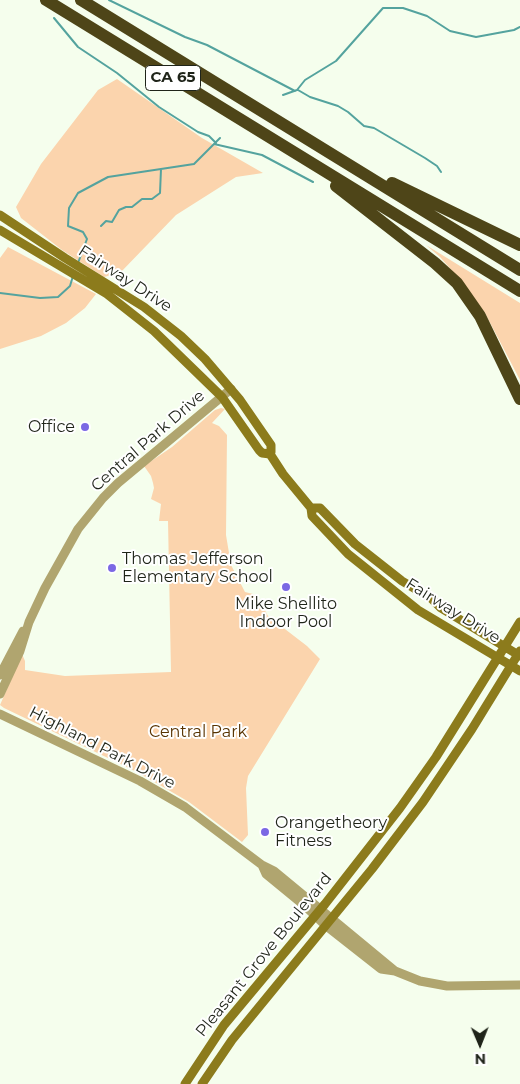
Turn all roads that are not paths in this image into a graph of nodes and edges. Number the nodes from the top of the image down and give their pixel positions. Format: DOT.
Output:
graph roads {
  1 [pos="46,0"];
  2 [pos="81,0"];
  3 [pos="309,141"];
  4 [pos="299,155"];
  5 [pos="0,215"];
  6 [pos="0,230"];
  7 [pos="520,245"];
  8 [pos="63,262"];
  9 [pos="520,270"];
  10 [pos="91,279"];
  11 [pos="520,291"];
  12 [pos="231,389"];
  13 [pos="222,397"];
  14 [pos="520,399"];
  15 [pos="270,454"];
  16 [pos="312,512"];
  17 [pos="344,533"];
  18 [pos="364,568"];
  19 [pos="28,622"];
  20 [pos="520,622"];
  21 [pos="505,647"];
  22 [pos="519,654"];
  23 [pos="498,658"];
  24 [pos="511,666"];
  25 [pos="520,671"];
  26 [pos="0,674"];
  27 [pos="0,694"];
  28 [pos="0,714"];
  29 [pos="411,793"];
  30 [pos="393,840"];
  31 [pos="318,912"];
  32 [pos="328,922"];
  33 [pos="520,985"];
  34 [pos="190,1074"];
  35 [pos="185,1084"];
  36 [pos="190,1084"];
  37 [pos="202,1084"];
  1 -- 4 [label="highway, CA 65"];
  2 -- 3 [label="highway, CA 65"];
  3 -- 7 [label="highway"];
  3 -- 9 [label="highway, CA 65"];
  4 -- 11 [label="highway, CA 65"];
  4 -- 14 [label="highway"];
  5 -- 8 [label="main road, Fairway Drive"];
  6 -- 8 [label="main road, Fairway Drive"];
  8 -- 10 [label="main road, Fairway Drive"];
  10 -- 12 [label="main road, Fairway Drive"];
  10 -- 13 [label="main road, Fairway Drive"];
  12 -- 13 [label="street, Central Park Drive"];
  12 -- 15 [label="main road, Fairway Drive"];
  13 -- 15 [label="main road, Fairway Drive"];
  13 -- 19 [label="street, Central Park Drive"];
  15 -- 16 [label="main road, Fairway Drive"];
  16 -- 17 [label="main road, Fairway Drive"];
  16 -- 18 [label="main road, Fairway Drive"];
  17 -- 18 [label="main road"];
  17 -- 21 [label="main road, Fairway Drive"];
  18 -- 23 [label="main road, Fairway Drive"];
  19 -- 26 [label="street, Central Park Drive"];
  19 -- 27 [label="street, Central Park Drive"];
  20 -- 21 [label="main road, Pleasant Grove Boulevard"];
  21 -- 22 [label="main road, Fairway Drive"];
  21 -- 23 [label="main road, Pleasant Grove Boulevard"];
  22 -- 24 [label="main road, Pleasant Grove Boulevard"];
  23 -- 24 [label="main road, Fairway Drive"];
  23 -- 29 [label="main road, Pleasant Grove Boulevard"];
  24 -- 25 [label="main road, Fairway Drive"];
  24 -- 30 [label="main road, Pleasant Grove Boulevard"];
  28 -- 31 [label="street, Highland Park Drive"];
  29 -- 30 [label="main road"];
  29 -- 31 [label="main road, Pleasant Grove Boulevard"];
  30 -- 32 [label="main road, Pleasant Grove Boulevard"];
  31 -- 32 [label="street, Highland Park Drive"];
  31 -- 34 [label="main road, Pleasant Grove Boulevard"];
  32 -- 33 [label="street, Highland Park Drive"];
  32 -- 37 [label="main road, Pleasant Grove Boulevard"];
  34 -- 35 [label="main road, Pleasant Grove Boulevard"];
  34 -- 36 [label="main road"];
}
